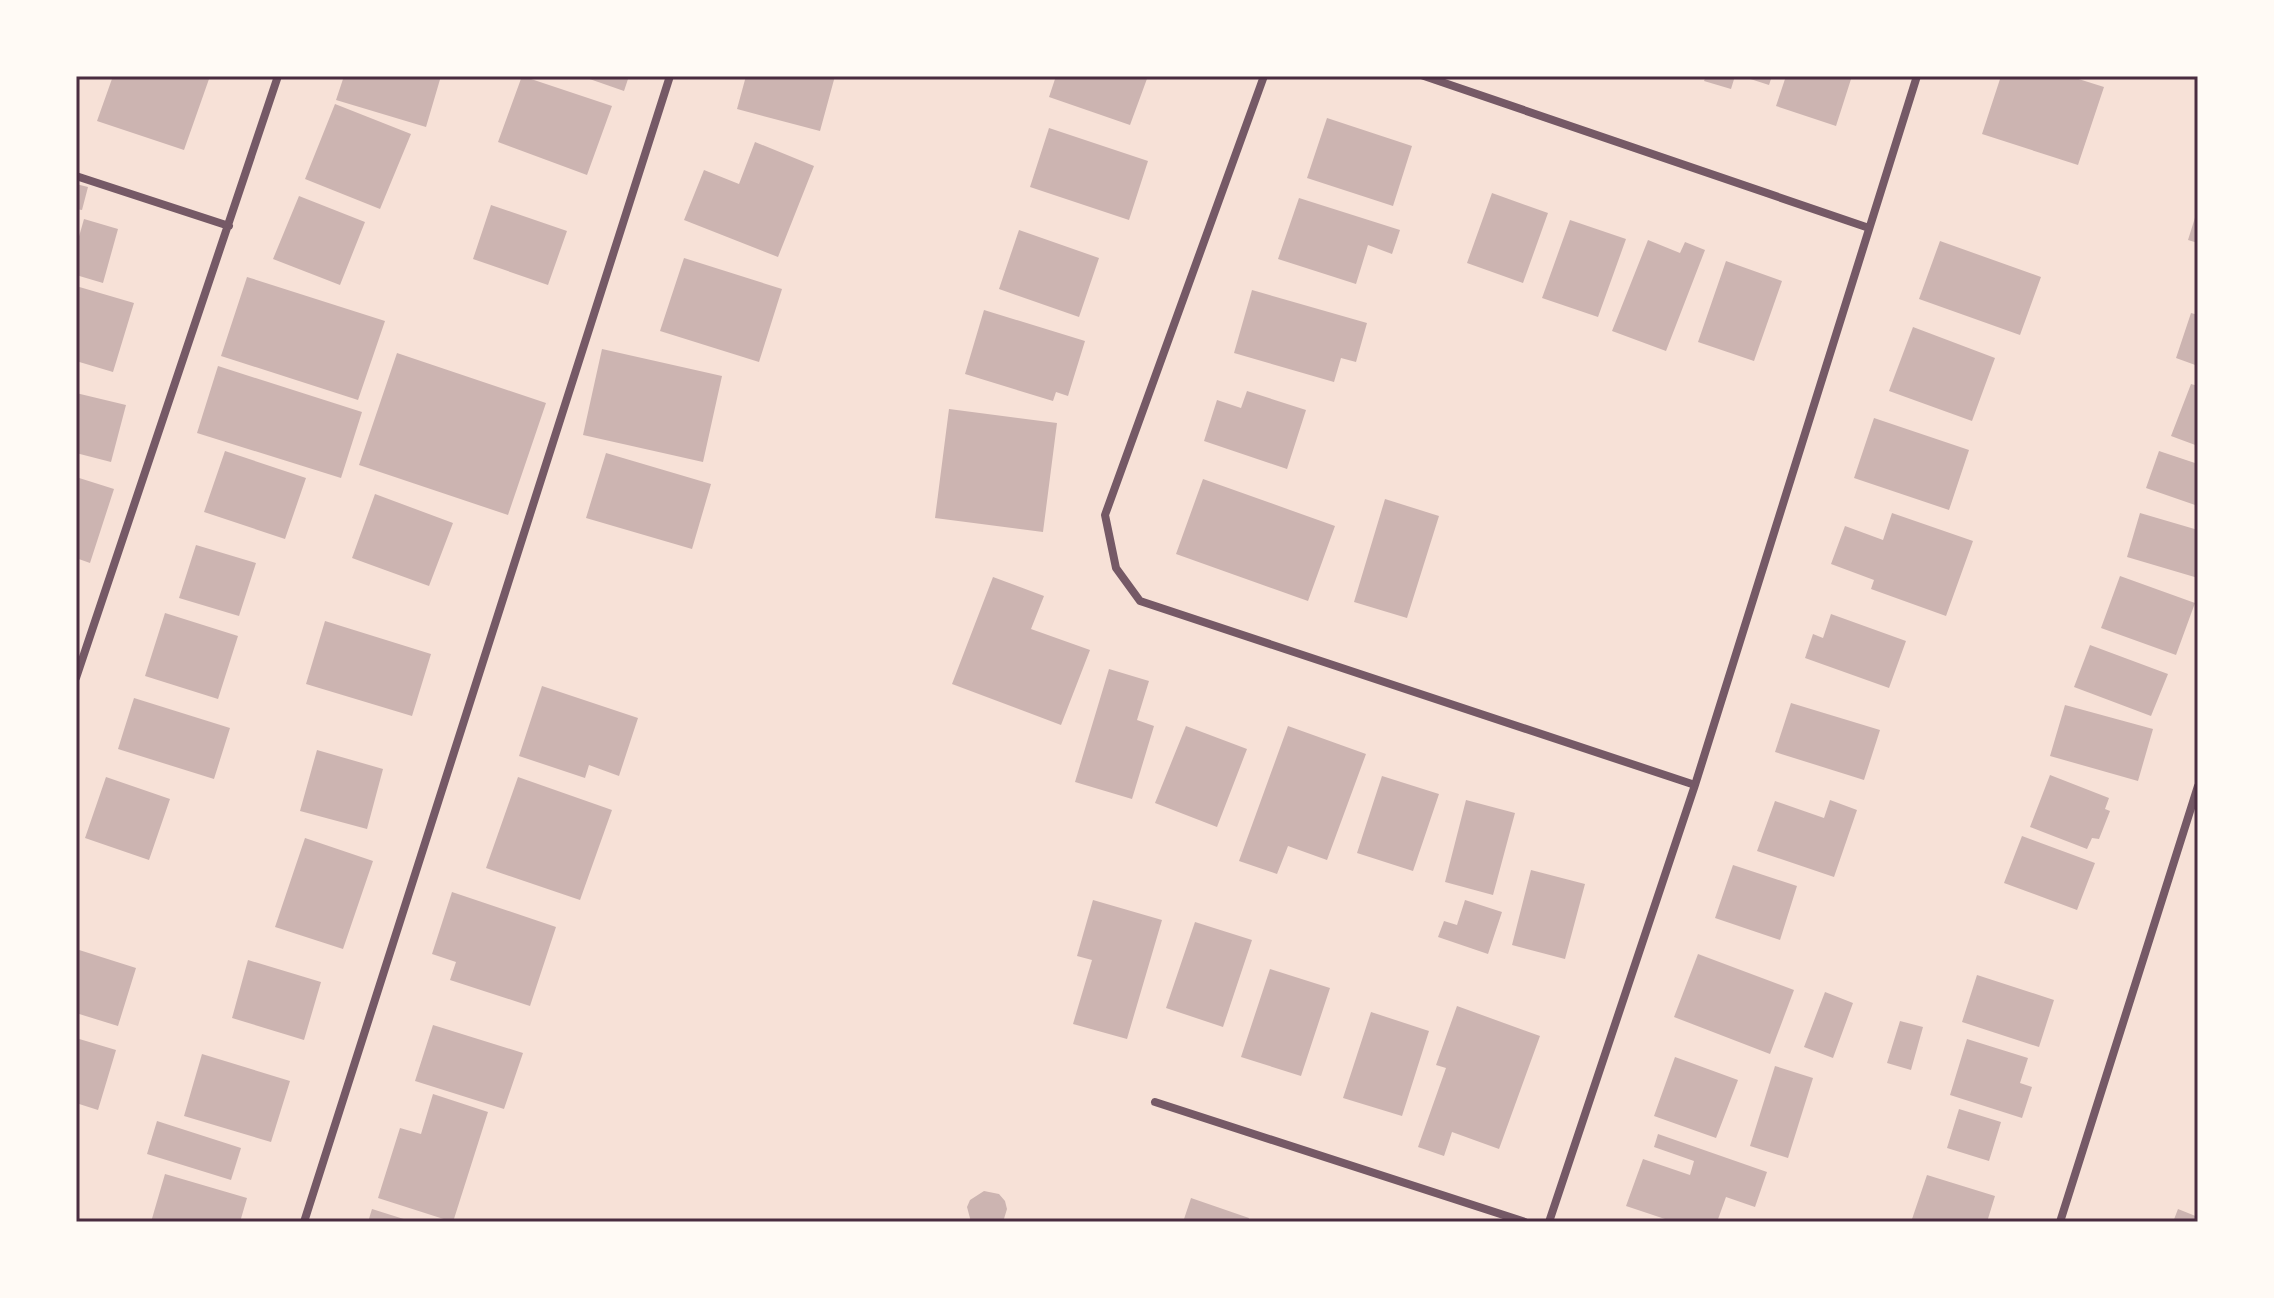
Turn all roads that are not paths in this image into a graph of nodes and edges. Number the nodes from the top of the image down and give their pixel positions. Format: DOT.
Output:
graph roads {
  1 [pos="278,76"];
  2 [pos="670,76"];
  3 [pos="1264,76"];
  4 [pos="1424,76"];
  5 [pos="1917,76"];
  6 [pos="76,176"];
  7 [pos="229,226"];
  8 [pos="1869,228"];
  9 [pos="76,678"];
  10 [pos="1695,785"];
  11 [pos="2198,786"];
  12 [pos="1155,1102"];
  13 [pos="304,1222"];
  14 [pos="1525,1222"];
  15 [pos="1549,1222"];
  16 [pos="2060,1222"];
  1 -- 7 [label="street"];
  2 -- 13 [label="street"];
  3 -- 10 [label="street"];
  4 -- 8 [label="street"];
  5 -- 8 [label="street"];
  6 -- 7 [label="street"];
  7 -- 9 [label="street"];
  8 -- 10 [label="street"];
  10 -- 15 [label="street"];
  11 -- 16 [label="street"];
  12 -- 14 [label="street"];
}
